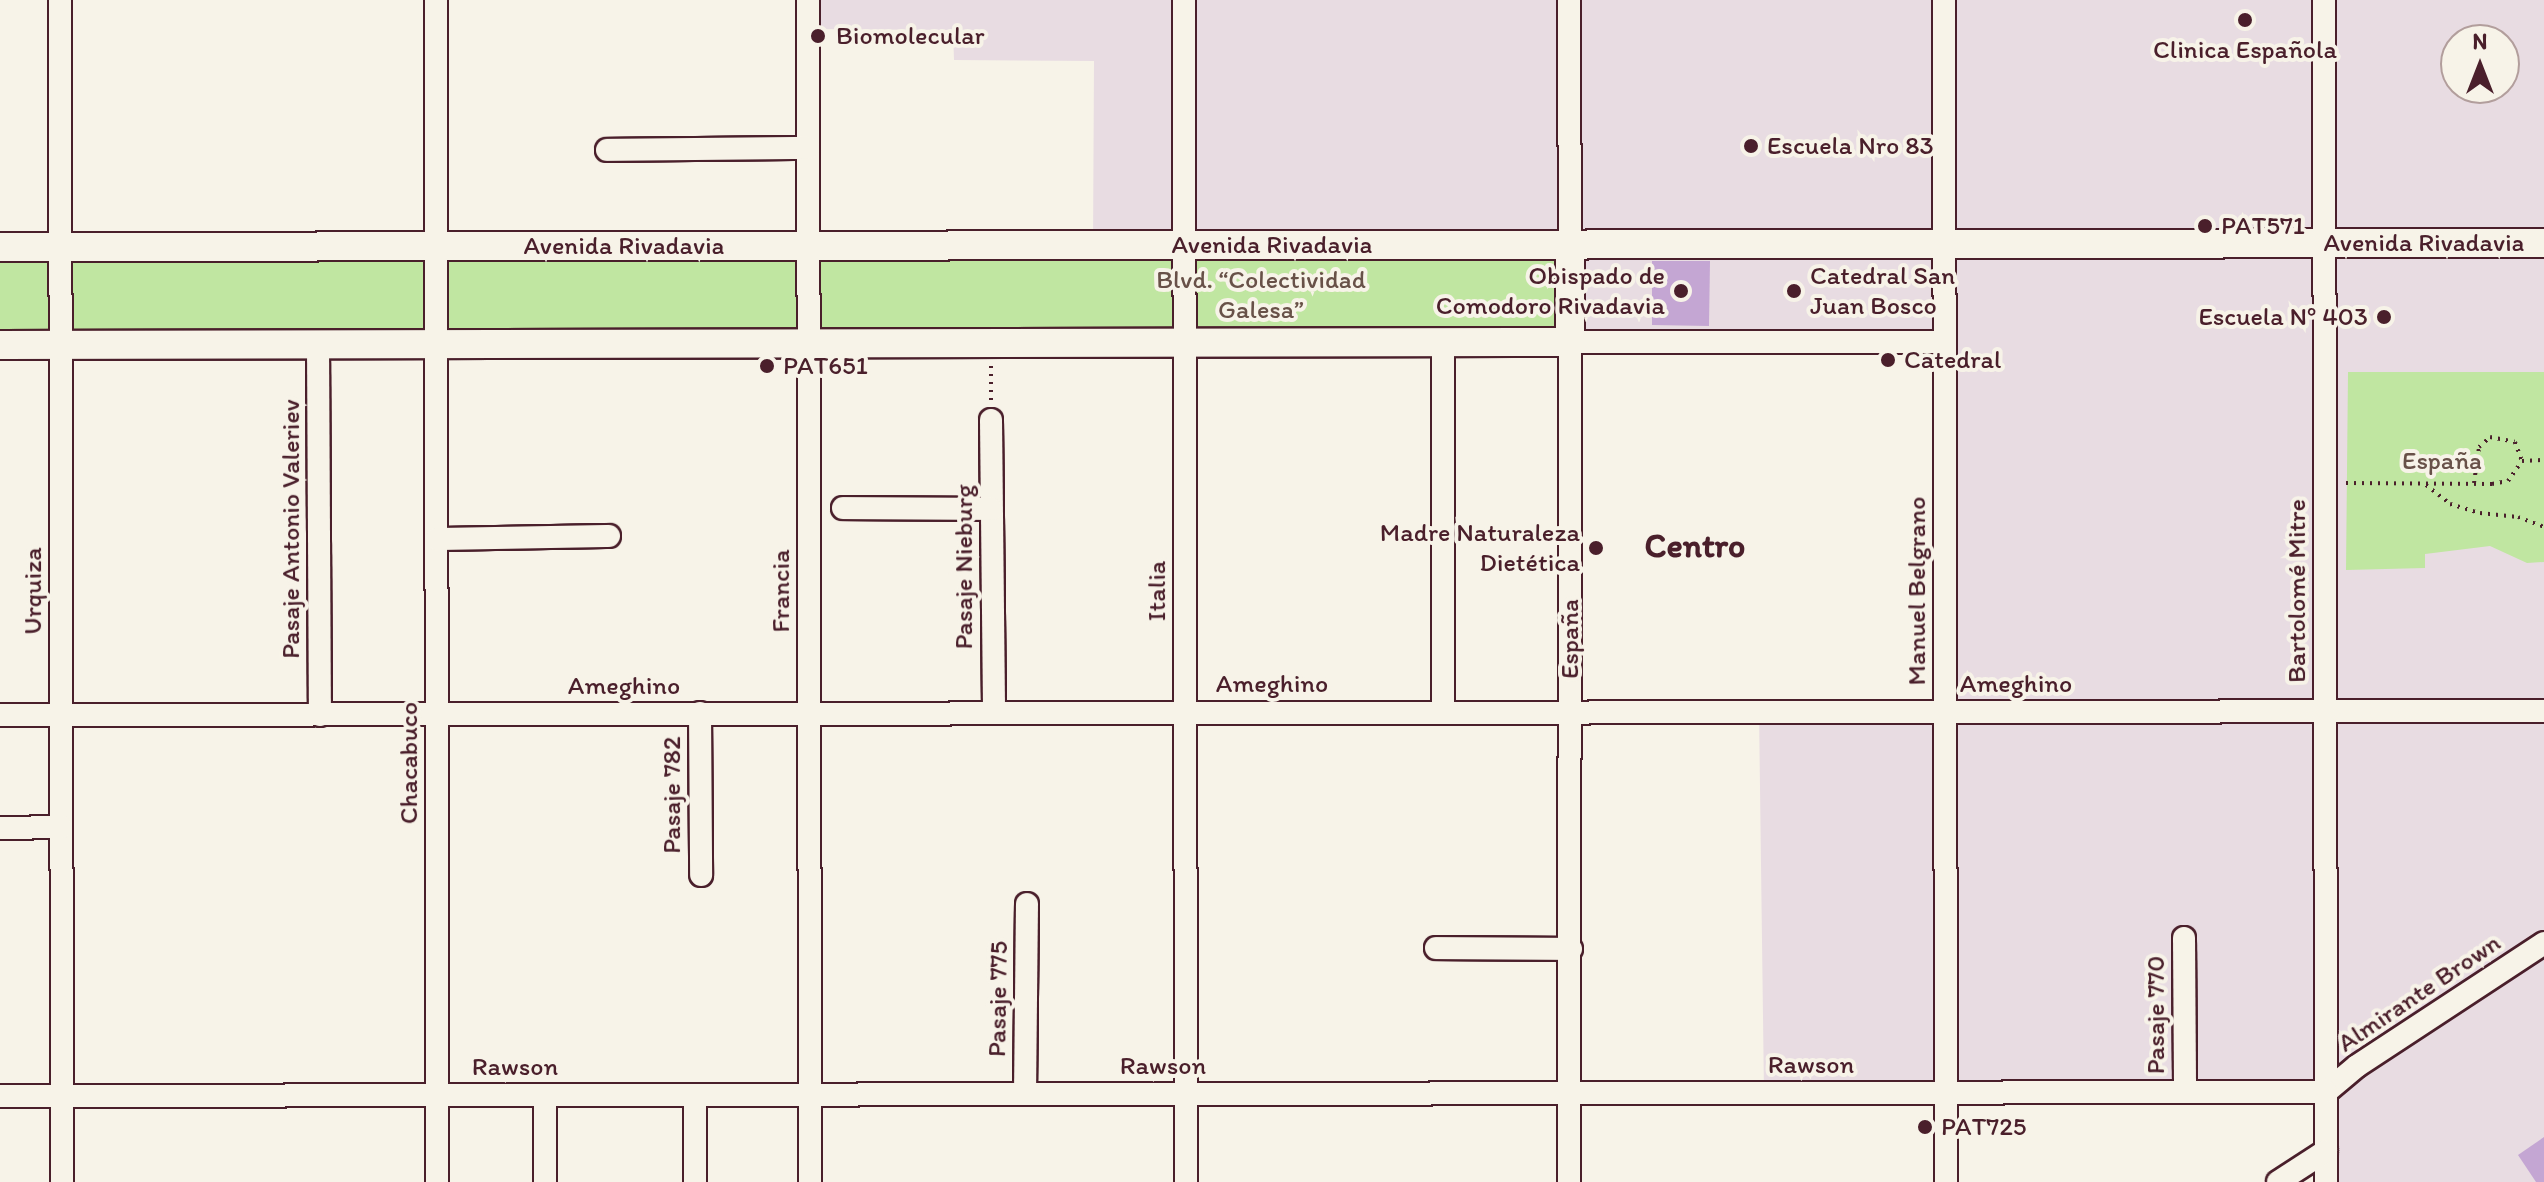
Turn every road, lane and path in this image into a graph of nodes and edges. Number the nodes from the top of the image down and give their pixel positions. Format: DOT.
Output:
graph roads {
  1 [pos="60,0"];
  2 [pos="436,0"];
  3 [pos="808,0"];
  4 [pos="1184,0"];
  5 [pos="1569,0"];
  6 [pos="1944,0"];
  7 [pos="2324,0"];
  8 [pos="808,148"];
  9 [pos="607,150"];
  10 [pos="2325,243"];
  11 [pos="2544,243"];
  12 [pos="1945,244"];
  13 [pos="1185,245"];
  14 [pos="1570,245"];
  15 [pos="436,246"];
  16 [pos="808,246"];
  17 [pos="0,247"];
  18 [pos="60,247"];
  19 [pos="1443,342"];
  20 [pos="1570,342"];
  21 [pos="1945,342"];
  22 [pos="808,343"];
  23 [pos="1185,343"];
  24 [pos="318,344"];
  25 [pos="436,344"];
  26 [pos="0,345"];
  27 [pos="60,345"];
  28 [pos="991,366"];
  29 [pos="991,420"];
  30 [pos="2544,460"];
  31 [pos="2522,461"];
  32 [pos="2346,483"];
  33 [pos="2424,484"];
  34 [pos="2474,484"];
  35 [pos="843,508"];
  36 [pos="991,509"];
  37 [pos="2544,527"];
  38 [pos="609,536"];
  39 [pos="437,539"];
  40 [pos="1570,711"];
  41 [pos="2326,711"];
  42 [pos="2544,711"];
  43 [pos="1185,712"];
  44 [pos="1443,712"];
  45 [pos="1945,712"];
  46 [pos="700,713"];
  47 [pos="809,713"];
  48 [pos="994,713"];
  49 [pos="437,714"];
  50 [pos="0,715"];
  51 [pos="61,715"];
  52 [pos="320,715"];
  53 [pos="61,827"];
  54 [pos="0,828"];
  55 [pos="701,875"];
  56 [pos="1027,904"];
  57 [pos="2184,938"];
  58 [pos="2544,943"];
  59 [pos="1436,948"];
  60 [pos="1571,949"];
  61 [pos="2185,1092"];
  62 [pos="2326,1092"];
  63 [pos="1571,1093"];
  64 [pos="1946,1093"];
  65 [pos="810,1094"];
  66 [pos="1025,1094"];
  67 [pos="1186,1094"];
  68 [pos="437,1095"];
  69 [pos="545,1095"];
  70 [pos="695,1095"];
  71 [pos="0,1096"];
  72 [pos="62,1096"];
  73 [pos="2326,1151"];
  74 [pos="62,1182"];
  75 [pos="437,1182"];
  76 [pos="545,1182"];
  77 [pos="695,1182"];
  78 [pos="810,1182"];
  79 [pos="1186,1182"];
  80 [pos="1569,1182"];
  81 [pos="1946,1182"];
  82 [pos="2278,1182"];
  83 [pos="2326,1182"];
  1 -- 18 [label="street, Urquiza"];
  2 -- 15 [label="street, Chacabuco"];
  3 -- 8 [label="street, Francia"];
  4 -- 13 [label="street, Italia"];
  5 -- 14 [label="street, España"];
  6 -- 12 [label="street, Manuel Belgrano"];
  7 -- 10 [label="street, Bartolomé Mitre"];
  8 -- 9 [label="street"];
  8 -- 16 [label="street, Francia"];
  10 -- 11 [label="main road, Avenida Rivadavia"];
  10 -- 12 [label="main road, Avenida Rivadavia"];
  10 -- 41 [label="street, Bartolomé Mitre"];
  12 -- 14 [label="main road, Avenida Rivadavia"];
  12 -- 21 [label="street, Manuel Belgrano"];
  13 -- 14 [label="main road, Avenida Rivadavia"];
  13 -- 16 [label="main road, Avenida Rivadavia"];
  13 -- 23 [label="street, Italia"];
  14 -- 20 [label="main road, España"];
  15 -- 16 [label="main road, Avenida Rivadavia"];
  15 -- 18 [label="main road, Avenida Rivadavia"];
  15 -- 25 [label="street, Chacabuco"];
  16 -- 22 [label="street, Francia"];
  17 -- 18 [label="main road, Avenida Rivadavia"];
  18 -- 27 [label="street, Urquiza"];
  19 -- 20 [label="main road"];
  19 -- 23 [label="main road"];
  19 -- 44 [label="street"];
  20 -- 21 [label="street"];
  20 -- 40 [label="street, España"];
  21 -- 45 [label="street, Manuel Belgrano"];
  22 -- 23 [label="main road"];
  22 -- 25 [label="main road"];
  22 -- 47 [label="street, Francia"];
  23 -- 43 [label="street, Italia"];
  24 -- 25 [label="main road"];
  24 -- 27 [label="main road"];
  24 -- 52 [label="street, Pasaje Antonio Valeriev"];
  25 -- 39 [label="street, Chacabuco"];
  26 -- 27 [label="main road"];
  27 -- 51 [label="street, Urquiza"];
  28 -- 29 [label="path"];
  29 -- 36 [label="street, Pasaje Nieburg"];
  30 -- 31 [label="path"];
  31 -- 34 [label="path"];
  31 -- 34 [label="path"];
  32 -- 33 [label="path"];
  33 -- 34 [label="path"];
  33 -- 37 [label="path"];
  35 -- 36 [label="street"];
  36 -- 48 [label="street, Pasaje Nieburg"];
  38 -- 39 [label="street"];
  39 -- 49 [label="street, Chacabuco"];
  40 -- 44 [label="street, Ameghino"];
  40 -- 45 [label="street, Ameghino"];
  40 -- 60 [label="street, España"];
  41 -- 42 [label="street, Ameghino"];
  41 -- 45 [label="street, Ameghino"];
  41 -- 62 [label="street, Bartolomé Mitre"];
  43 -- 44 [label="street, Ameghino"];
  43 -- 48 [label="street, Ameghino"];
  43 -- 67 [label="street, Italia"];
  45 -- 64 [label="street, Manuel Belgrano"];
  46 -- 47 [label="street, Ameghino"];
  46 -- 49 [label="street, Ameghino"];
  46 -- 55 [label="street, Pasaje 782"];
  47 -- 48 [label="street, Ameghino"];
  47 -- 65 [label="street, Francia"];
  49 -- 52 [label="street, Ameghino"];
  49 -- 68 [label="street, Chacabuco"];
  50 -- 51 [label="street, Ameghino"];
  51 -- 52 [label="street, Ameghino"];
  51 -- 53 [label="street, Urquiza"];
  53 -- 54 [label="street"];
  53 -- 72 [label="street, Urquiza"];
  56 -- 66 [label="street, Pasaje 775"];
  57 -- 61 [label="street, Pasaje 770"];
  58 -- 62 [label="street, Almirante Brown"];
  59 -- 60 [label="street"];
  60 -- 63 [label="street, España"];
  61 -- 62 [label="street, Rawson"];
  61 -- 64 [label="street, Rawson"];
  62 -- 73 [label="street, Bartolomé Mitre"];
  63 -- 64 [label="street, Rawson"];
  63 -- 67 [label="street, Rawson"];
  63 -- 80 [label="street, España"];
  64 -- 81 [label="street, Manuel Belgrano"];
  65 -- 66 [label="street, Rawson"];
  65 -- 70 [label="street, Rawson"];
  65 -- 78 [label="street, Francia"];
  66 -- 67 [label="street, Rawson"];
  67 -- 79 [label="street, Italia"];
  68 -- 69 [label="street, Rawson"];
  68 -- 72 [label="street, Rawson"];
  68 -- 75 [label="street, Chacabuco"];
  69 -- 70 [label="street, Rawson"];
  69 -- 76 [label="street"];
  70 -- 77 [label="street"];
  71 -- 72 [label="street, Rawson"];
  72 -- 74 [label="street, Urquiza"];
  73 -- 82 [label="street"];
  73 -- 83 [label="street, Bartolomé Mitre"];
}
